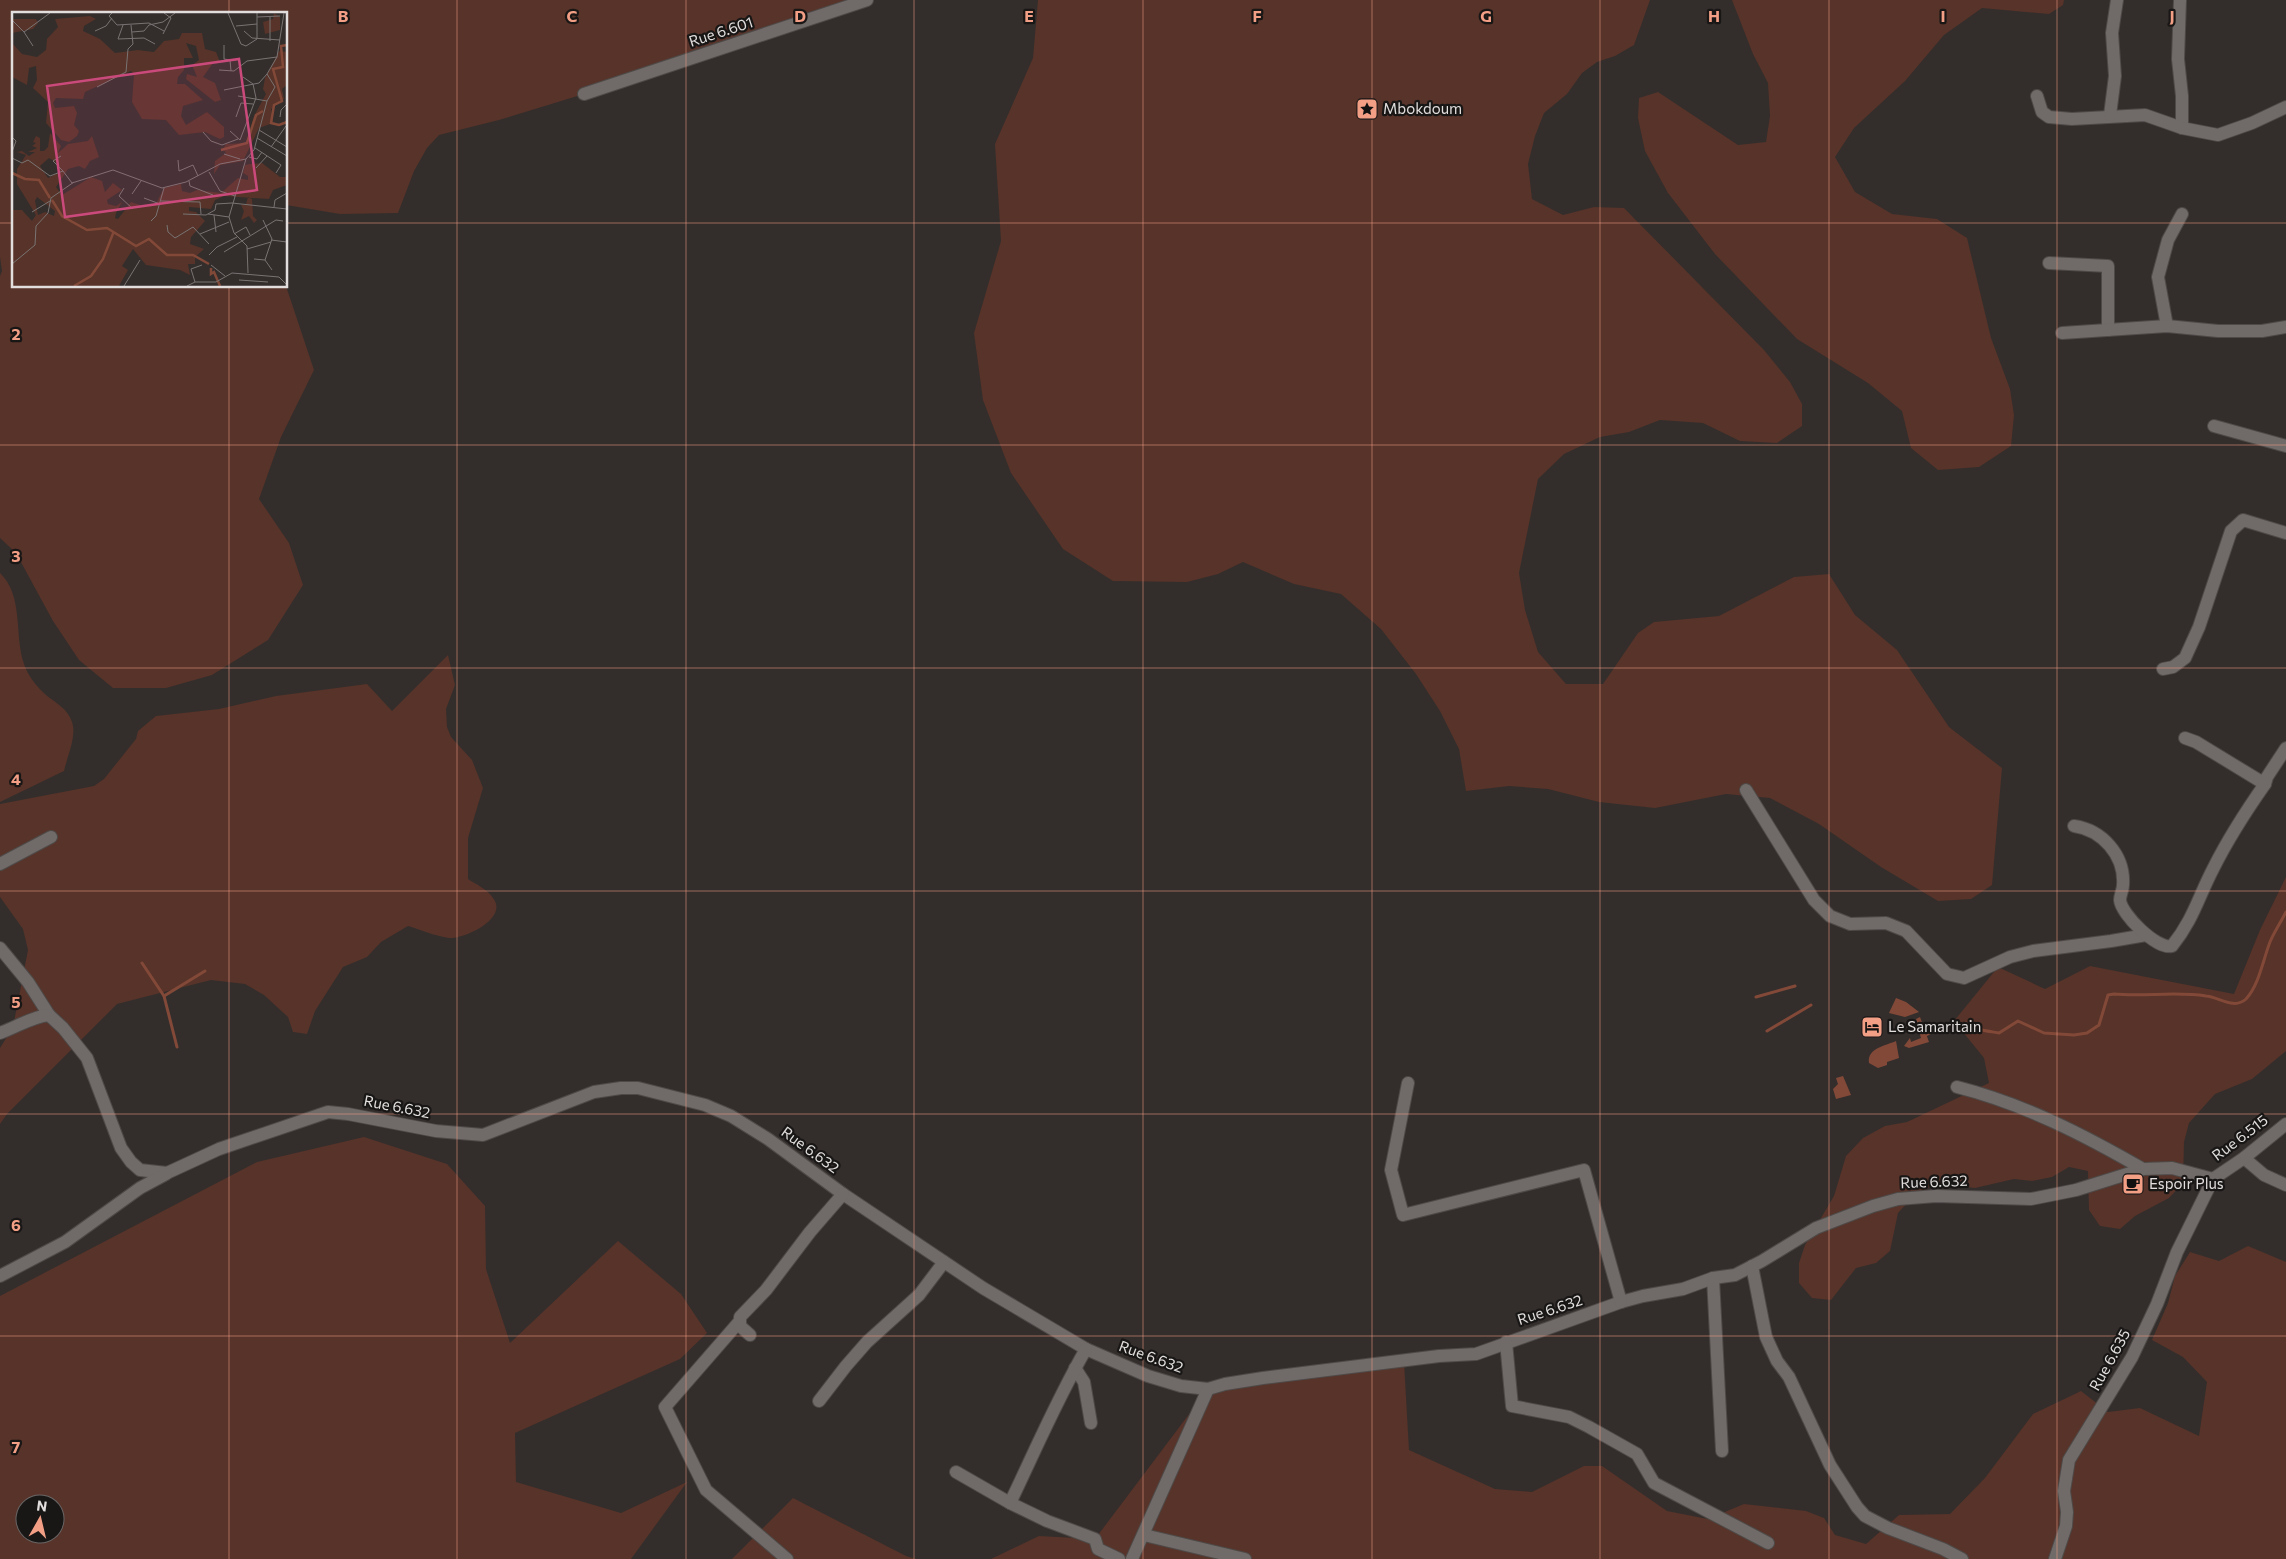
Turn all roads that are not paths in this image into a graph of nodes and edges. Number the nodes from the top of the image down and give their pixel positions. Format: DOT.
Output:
graph roads {
  1 [pos="868,0"];
  2 [pos="2117,0"];
  3 [pos="2180,0"];
  4 [pos="584,94"];
  5 [pos="2037,96"];
  6 [pos="2286,107"];
  7 [pos="2110,116"];
  8 [pos="2182,128"];
  9 [pos="2182,214"];
  10 [pos="2049,263"];
  11 [pos="2167,326"];
  12 [pos="2286,327"];
  13 [pos="2108,330"];
  14 [pos="2062,333"];
  15 [pos="2214,426"];
  16 [pos="2286,446"];
  17 [pos="2286,533"];
  18 [pos="2164,669"];
  19 [pos="2185,738"];
  20 [pos="2286,748"];
  21 [pos="2265,784"];
  22 [pos="1746,790"];
  23 [pos="2074,826"];
  24 [pos="51,837"];
  25 [pos="0,864"];
  26 [pos="2146,935"];
  27 [pos="0,948"];
  28 [pos="49,1015"];
  29 [pos="0,1033"];
  30 [pos="1408,1083"];
  31 [pos="1958,1086"];
  32 [pos="2286,1124"];
  33 [pos="2244,1158"];
  34 [pos="2143,1168"];
  35 [pos="167,1173"];
  36 [pos="2213,1178"];
  37 [pos="2286,1185"];
  38 [pos="843,1194"];
  39 [pos="944,1262"];
  40 [pos="1752,1266"];
  41 [pos="0,1276"];
  42 [pos="1713,1278"];
  43 [pos="1621,1302"];
  44 [pos="739,1322"];
  45 [pos="750,1335"];
  46 [pos="1506,1342"];
  47 [pos="1086,1349"];
  48 [pos="1075,1368"];
  49 [pos="1208,1389"];
  50 [pos="819,1401"];
  51 [pos="1090,1423"];
  52 [pos="1722,1451"];
  53 [pos="956,1472"];
  54 [pos="1010,1503"];
  55 [pos="1144,1535"];
  56 [pos="1768,1543"];
  57 [pos="787,1559"];
  58 [pos="1119,1559"];
  59 [pos="1132,1559"];
  60 [pos="1245,1559"];
  61 [pos="1962,1559"];
  62 [pos="2056,1559"];
  1 -- 4 [label="street, Rue 6.601"];
  2 -- 7 [label="street"];
  3 -- 8 [label="street"];
  5 -- 7 [label="street"];
  6 -- 8 [label="street"];
  7 -- 8 [label="street"];
  9 -- 11 [label="street"];
  10 -- 13 [label="street"];
  11 -- 12 [label="street"];
  11 -- 13 [label="street"];
  13 -- 14 [label="street"];
  15 -- 16 [label="street"];
  17 -- 18 [label="street"];
  19 -- 21 [label="street"];
  20 -- 21 [label="street"];
  21 -- 26 [label="street"];
  22 -- 26 [label="street"];
  23 -- 26 [label="street"];
  24 -- 25 [label="street"];
  27 -- 28 [label="street"];
  28 -- 29 [label="street"];
  28 -- 35 [label="street"];
  30 -- 43 [label="street"];
  31 -- 34 [label="street"];
  32 -- 33 [label="street, Rue 6.515"];
  33 -- 36 [label="street, Rue 6.515"];
  33 -- 37 [label="street"];
  34 -- 36 [label="street, Rue 6.632"];
  34 -- 40 [label="street, Rue 6.632"];
  35 -- 38 [label="street, Rue 6.632"];
  35 -- 41 [label="street, Rue 6.632"];
  36 -- 62 [label="street, Rue 6.635"];
  38 -- 39 [label="street, Rue 6.632"];
  38 -- 44 [label="street"];
  39 -- 47 [label="street, Rue 6.632"];
  39 -- 50 [label="street"];
  40 -- 42 [label="street, Rue 6.632"];
  40 -- 61 [label="street"];
  42 -- 43 [label="street, Rue 6.632"];
  42 -- 52 [label="street"];
  43 -- 46 [label="street, Rue 6.632"];
  44 -- 45 [label="street"];
  44 -- 57 [label="street"];
  46 -- 49 [label="street, Rue 6.632"];
  46 -- 56 [label="street"];
  47 -- 48 [label="street"];
  47 -- 49 [label="street, Rue 6.632"];
  48 -- 51 [label="street"];
  48 -- 54 [label="street"];
  49 -- 55 [label="street"];
  53 -- 54 [label="street"];
  54 -- 58 [label="street"];
  55 -- 59 [label="street"];
  55 -- 60 [label="street"];
}
